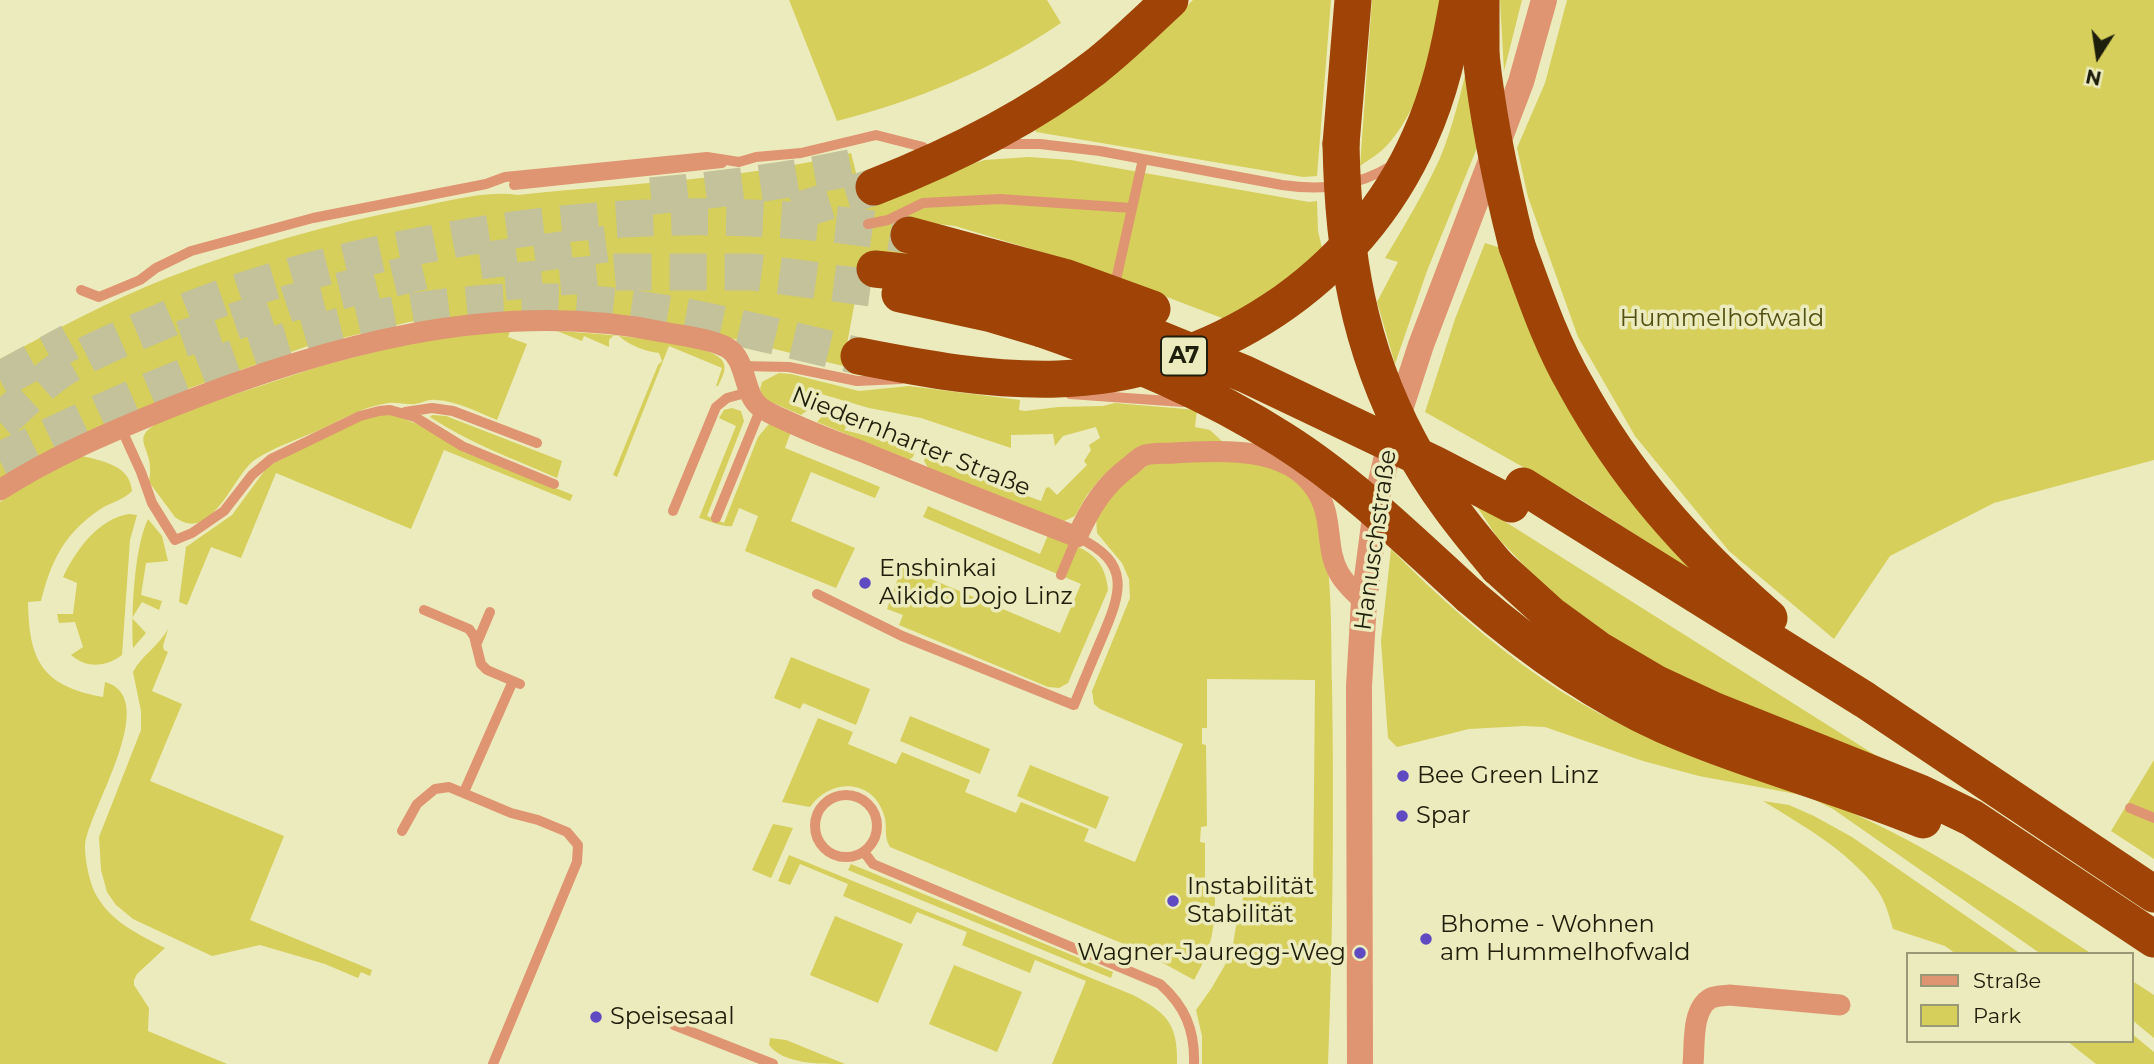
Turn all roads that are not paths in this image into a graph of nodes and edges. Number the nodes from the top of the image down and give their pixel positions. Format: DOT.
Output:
graph roads {
  1 [pos="1170,0"];
  2 [pos="1353,0"];
  3 [pos="1458,0"];
  4 [pos="1480,0"];
  5 [pos="1544,0"];
  6 [pos="1045,102"];
  7 [pos="970,145"];
  8 [pos="923,147"];
  9 [pos="1413,152"];
  10 [pos="1143,159"];
  11 [pos="739,162"];
  12 [pos="514,186"];
  13 [pos="1132,208"];
  14 [pos="868,224"];
  15 [pos="909,235"];
  16 [pos="81,290"];
  17 [pos="1109,306"];
  18 [pos="859,356"];
  19 [pos="741,366"];
  20 [pos="910,379"];
  21 [pos="1055,393"];
  22 [pos="755,400"];
  23 [pos="402,413"];
  24 [pos="1232,423"];
  25 [pos="121,428"];
  26 [pos="537,443"];
  27 [pos="554,484"];
  28 [pos="0,490"];
  29 [pos="1517,495"];
  30 [pos="673,511"];
  31 [pos="716,518"];
  32 [pos="1076,537"];
  33 [pos="1061,575"];
  34 [pos="817,594"];
  35 [pos="1364,601"];
  36 [pos="424,610"];
  37 [pos="490,612"];
  38 [pos="476,645"];
  39 [pos="1865,700"];
  40 [pos="464,792"];
  41 [pos="2130,808"];
  42 [pos="2154,818"];
  43 [pos="402,831"];
  44 [pos="2010,842"];
  45 [pos="864,852"];
  46 [pos="2154,894"];
  47 [pos="2154,939"];
  48 [pos="1840,1005"];
  49 [pos="674,1025"];
  50 [pos="493,1064"];
  51 [pos="773,1064"];
  52 [pos="1194,1064"];
  53 [pos="1360,1064"];
  54 [pos="1693,1064"];
  1 -- 6 [label="highway"];
  2 -- 44 [label="highway, bridge"];
  3 -- 9 [label="highway, A7"];
  4 -- 39 [label="highway, bridge"];
  5 -- 35 [label="street, Hanuschstraße"];
  6 -- 7 [label="highway"];
  6 -- 8 [label="highway"];
  7 -- 8 [label="highway"];
  7 -- 10 [label="lane"];
  8 -- 11 [label="lane"];
  9 -- 10 [label="lane"];
  9 -- 18 [label="highway, A7"];
  10 -- 13 [label="lane"];
  11 -- 12 [label="lane"];
  11 -- 16 [label="lane"];
  13 -- 14 [label="lane"];
  13 -- 17 [label="lane"];
  15 -- 17 [label="highway"];
  17 -- 29 [label="highway, bridge"];
  17 -- 29 [label="highway"];
  17 -- 44 [label="highway, bridge"];
  19 -- 20 [label="lane"];
  19 -- 22 [label="street"];
  19 -- 25 [label="street"];
  21 -- 24 [label="lane"];
  22 -- 30 [label="lane"];
  22 -- 31 [label="lane"];
  22 -- 32 [label="street, Niedernharter Straße"];
  23 -- 25 [label="lane"];
  23 -- 26 [label="lane"];
  23 -- 27 [label="lane"];
  25 -- 28 [label="street"];
  29 -- 39 [label="highway"];
  29 -- 44 [label="highway"];
  32 -- 33 [label="lane"];
  32 -- 34 [label="lane"];
  32 -- 35 [label="street"];
  35 -- 53 [label="street, Hanuschstraße"];
  36 -- 38 [label="lane"];
  37 -- 38 [label="lane"];
  38 -- 40 [label="lane"];
  39 -- 46 [label="highway"];
  40 -- 43 [label="lane"];
  40 -- 50 [label="lane"];
  41 -- 42 [label="lane"];
  44 -- 47 [label="highway"];
  45 -- 45 [label="lane"];
  45 -- 52 [label="lane"];
  48 -- 54 [label="street"];
  49 -- 51 [label="lane"];
}
